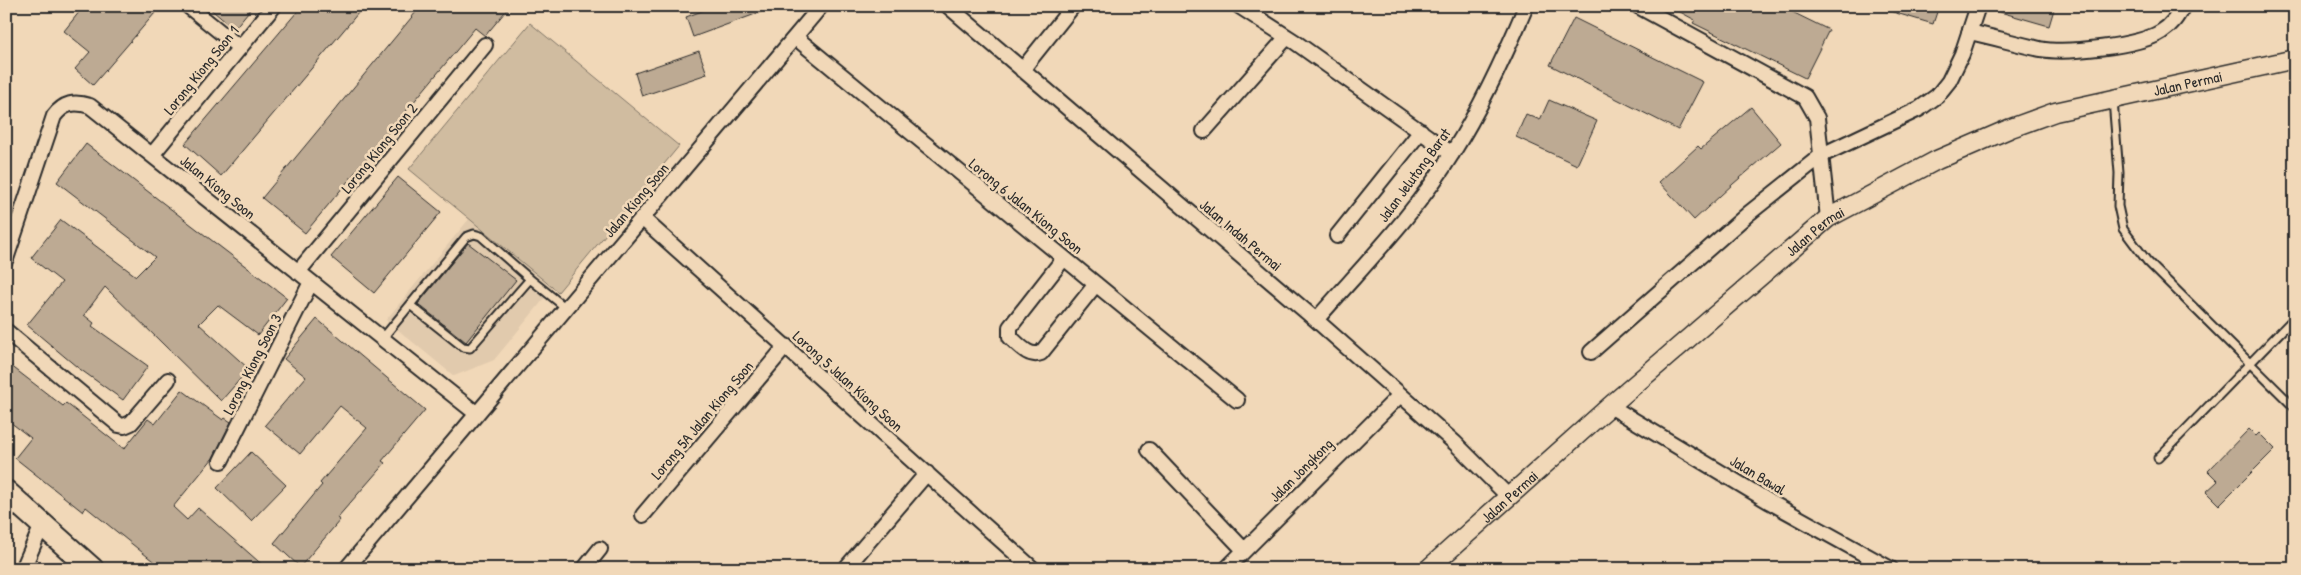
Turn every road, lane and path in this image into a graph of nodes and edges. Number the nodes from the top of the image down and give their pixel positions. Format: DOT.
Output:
graph roads {
  1 [pos="188,6"];
  2 [pos="274,6"];
  3 [pos="821,6"];
  4 [pos="948,6"];
  5 [pos="1073,6"];
  6 [pos="1239,6"];
  7 [pos="1526,6"];
  8 [pos="1638,6"];
  9 [pos="1978,6"];
  10 [pos="2183,6"];
  11 [pos="1969,32"];
  12 [pos="795,37"];
  13 [pos="1287,37"];
  14 [pos="485,45"];
  15 [pos="240,48"];
  16 [pos="2295,58"];
  17 [pos="1022,70"];
  18 [pos="2113,100"];
  19 [pos="1204,131"];
  20 [pos="1421,131"];
  21 [pos="1452,154"];
  22 [pos="152,155"];
  23 [pos="1822,155"];
  24 [pos="642,218"];
  25 [pos="1828,218"];
  26 [pos="1337,236"];
  27 [pos="1064,258"];
  28 [pos="6,259"];
  29 [pos="298,272"];
  30 [pos="530,279"];
  31 [pos="311,282"];
  32 [pos="1096,284"];
  33 [pos="410,305"];
  34 [pos="566,308"];
  35 [pos="2295,316"];
  36 [pos="1316,320"];
  37 [pos="6,331"];
  38 [pos="382,339"];
  39 [pos="786,346"];
  40 [pos="1592,352"];
  41 [pos="2250,364"];
  42 [pos="168,380"];
  43 [pos="1400,395"];
  44 [pos="1236,400"];
  45 [pos="1610,406"];
  46 [pos="2295,408"];
  47 [pos="477,414"];
  48 [pos="1149,450"];
  49 [pos="2158,458"];
  50 [pos="221,461"];
  51 [pos="926,473"];
  52 [pos="6,492"];
  53 [pos="1508,496"];
  54 [pos="643,515"];
  55 [pos="42,524"];
  56 [pos="600,550"];
  57 [pos="1244,550"];
  58 [pos="23,569"];
  59 [pos="92,569"];
  60 [pos="346,569"];
  61 [pos="584,569"];
  62 [pos="845,569"];
  63 [pos="1033,569"];
  64 [pos="1226,569"];
  65 [pos="1428,569"];
  66 [pos="1891,569"];
  1 -- 15 [label="street"];
  2 -- 15 [label="street, Lorong Kiong Soon 1"];
  3 -- 12 [label="street, Jalan Kiong Soon"];
  4 -- 17 [label="street, Jalan Indah Permai"];
  5 -- 17 [label="street"];
  6 -- 13 [label="street"];
  7 -- 21 [label="street, Jalan Jelutong Barat"];
  8 -- 23 [label="street"];
  9 -- 11 [label="street"];
  10 -- 11 [label="street"];
  11 -- 23 [label="street"];
  12 -- 24 [label="street, Jalan Kiong Soon"];
  12 -- 27 [label="street, Lorong 6 Jalan Kiong Soon"];
  13 -- 19 [label="street"];
  13 -- 20 [label="street"];
  14 -- 29 [label="street, Lorong Kiong Soon 2"];
  15 -- 22 [label="street, Lorong Kiong Soon 1"];
  16 -- 18 [label="street, Jalan Permai"];
  17 -- 36 [label="street, Jalan Indah Permai"];
  18 -- 25 [label="street, Jalan Permai"];
  18 -- 41 [label="lane"];
  20 -- 21 [label="street"];
  20 -- 26 [label="street"];
  21 -- 36 [label="street, Jalan Jelutong Barat"];
  22 -- 28 [label="street, Jalan Kiong Soon"];
  22 -- 29 [label="street, Jalan Kiong Soon"];
  23 -- 25 [label="street"];
  23 -- 40 [label="street"];
  24 -- 34 [label="street, Jalan Kiong Soon"];
  24 -- 39 [label="street, Lorong 5 Jalan Kiong Soon"];
  25 -- 45 [label="street, Jalan Permai"];
  27 -- 32 [label="street, Lorong 6 Jalan Kiong Soon"];
  27 -- 32 [label="street"];
  29 -- 31 [label="street, Jalan Kiong Soon"];
  30 -- 33 [label="lane"];
  30 -- 33 [label="lane"];
  30 -- 34 [label="lane"];
  31 -- 38 [label="street, Jalan Kiong Soon"];
  31 -- 50 [label="street, Lorong Kiong Soon 3"];
  32 -- 44 [label="street, Lorong 6 Jalan Kiong Soon"];
  33 -- 38 [label="lane"];
  34 -- 47 [label="street, Jalan Kiong Soon"];
  35 -- 41 [label="lane"];
  36 -- 43 [label="street, Jalan Indah Permai"];
  37 -- 42 [label="street"];
  38 -- 47 [label="street, Jalan Kiong Soon"];
  39 -- 51 [label="street, Lorong 5 Jalan Kiong Soon"];
  39 -- 54 [label="street, Lorong 5A Jalan Kiong Soon"];
  41 -- 46 [label="lane"];
  41 -- 49 [label="lane"];
  43 -- 53 [label="street, Jalan Indah Permai"];
  43 -- 57 [label="street, Jalan Jongkong"];
  45 -- 53 [label="street, Jalan Permai"];
  45 -- 66 [label="street, Jalan Bawal"];
  47 -- 60 [label="street, Jalan Kiong Soon"];
  48 -- 57 [label="street"];
  51 -- 62 [label="street"];
  51 -- 63 [label="street, Lorong 5 Jalan Kiong Soon"];
  52 -- 55 [label="main road"];
  53 -- 65 [label="street, Jalan Permai"];
  55 -- 58 [label="street"];
  55 -- 59 [label="main road"];
  56 -- 61 [label="street"];
  57 -- 64 [label="street, Jalan Jongkong"];
}
